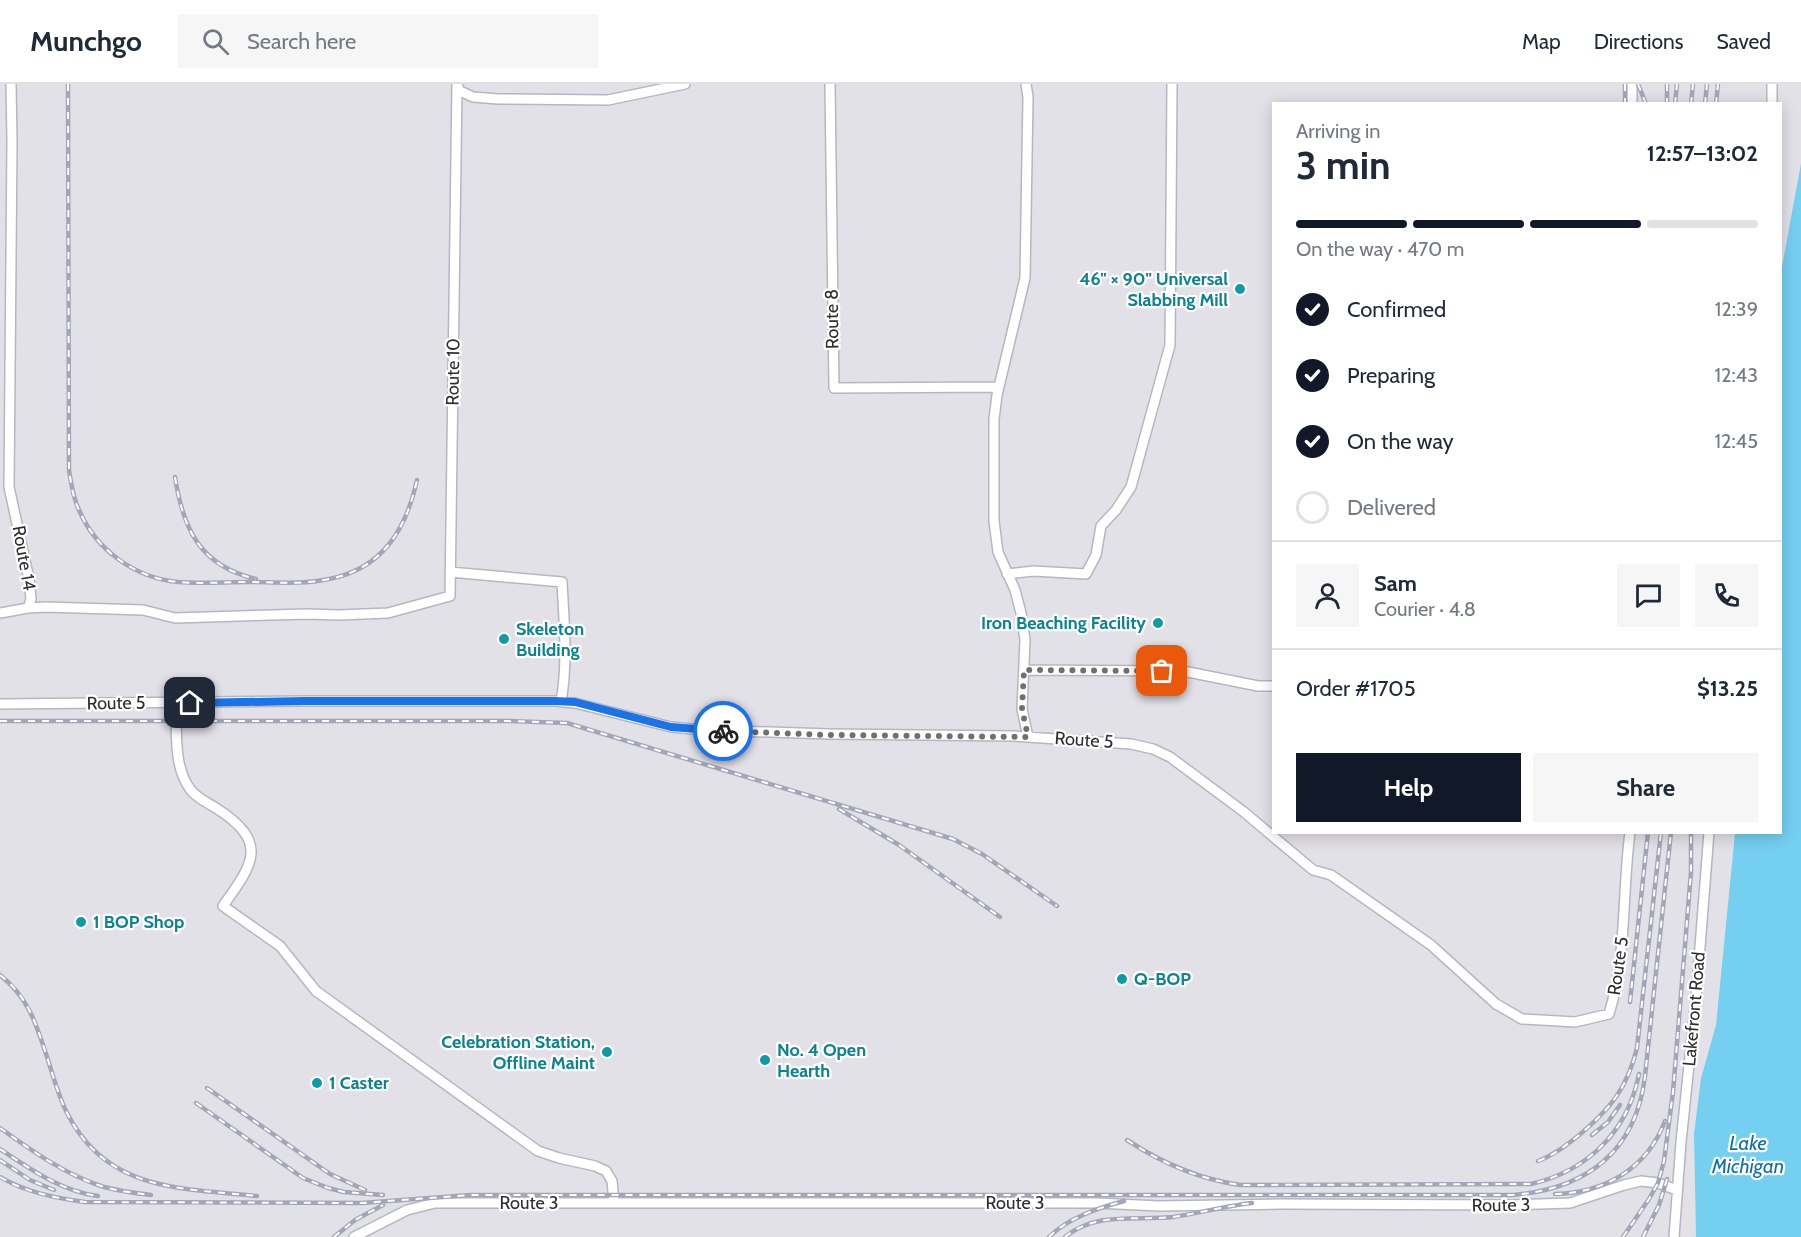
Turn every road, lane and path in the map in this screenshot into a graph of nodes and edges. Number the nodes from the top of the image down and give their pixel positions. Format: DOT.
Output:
graph roads {
  1 [pos="11,84"];
  2 [pos="457,84"];
  3 [pos="685,84"];
  4 [pos="830,84"];
  5 [pos="1026,84"];
  6 [pos="1172,84"];
  7 [pos="1632,84"];
  8 [pos="1772,84"];
  9 [pos="1632,102"];
  10 [pos="1772,102"];
  11 [pos="999,387"];
  12 [pos="5,451"];
  13 [pos="450,572"];
  14 [pos="1007,574"];
  15 [pos="28,608"];
  16 [pos="0,613"];
  17 [pos="1024,670"];
  18 [pos="1272,686"];
  19 [pos="561,702"];
  20 [pos="176,703"];
  21 [pos="0,704"];
  22 [pos="1028,737"];
  23 [pos="1630,834"];
  24 [pos="1708,834"];
  25 [pos="1678,1188"];
  26 [pos="614,1202"];
  27 [pos="354,1237"];
  28 [pos="1674,1237"];
  1 -- 12 [label="street, Route 14"];
  2 -- 3 [label="street"];
  2 -- 13 [label="street, Route 10"];
  4 -- 11 [label="street, Route 8"];
  5 -- 11 [label="street"];
  6 -- 14 [label="street"];
  7 -- 9 [label="street"];
  8 -- 10 [label="street"];
  11 -- 14 [label="street"];
  12 -- 15 [label="street, Route 14"];
  13 -- 15 [label="street, Route 10"];
  13 -- 19 [label="street"];
  14 -- 17 [label="street"];
  15 -- 16 [label="street, Route 14"];
  17 -- 18 [label="street"];
  17 -- 22 [label="street"];
  19 -- 20 [label="street, Route 5"];
  19 -- 22 [label="street, Route 5"];
  20 -- 21 [label="street, Route 5"];
  20 -- 26 [label="street"];
  22 -- 23 [label="street, Route 5"];
  24 -- 25 [label="street, Lakefront Road"];
  25 -- 26 [label="street, Route 3"];
  25 -- 28 [label="street, Lakefront Road"];
  26 -- 27 [label="street, Route 3"];
}
